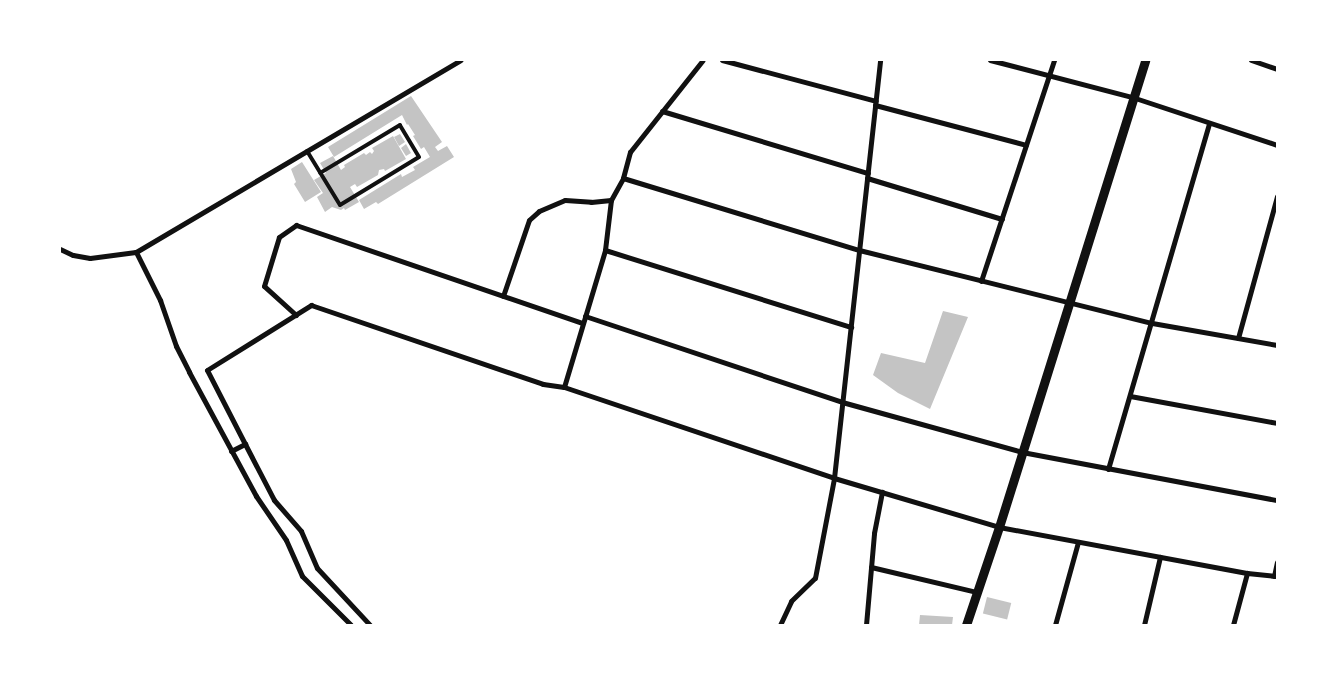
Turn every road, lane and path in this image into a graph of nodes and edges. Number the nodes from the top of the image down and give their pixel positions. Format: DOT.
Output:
graph roads {
  1 [pos="462,60"];
  2 [pos="703,60"];
  3 [pos="722,60"];
  4 [pos="880,60"];
  5 [pos="990,60"];
  6 [pos="1054,60"];
  7 [pos="1145,60"];
  8 [pos="1251,60"];
  9 [pos="1277,69"];
  10 [pos="1049,75"];
  11 [pos="1132,97"];
  12 [pos="875,103"];
  13 [pos="662,112"];
  14 [pos="1209,123"];
  15 [pos="1026,145"];
  16 [pos="1277,145"];
  17 [pos="307,151"];
  18 [pos="320,173"];
  19 [pos="867,176"];
  20 [pos="622,178"];
  21 [pos="1277,196"];
  22 [pos="611,200"];
  23 [pos="1002,218"];
  24 [pos="60,250"];
  25 [pos="605,250"];
  26 [pos="859,250"];
  27 [pos="136,252"];
  28 [pos="981,281"];
  29 [pos="503,296"];
  30 [pos="1069,302"];
  31 [pos="296,315"];
  32 [pos="585,316"];
  33 [pos="583,323"];
  34 [pos="1152,323"];
  35 [pos="850,327"];
  36 [pos="1238,338"];
  37 [pos="1277,345"];
  38 [pos="564,387"];
  39 [pos="1130,396"];
  40 [pos="842,402"];
  41 [pos="1277,423"];
  42 [pos="245,444"];
  43 [pos="231,451"];
  44 [pos="1022,452"];
  45 [pos="1108,469"];
  46 [pos="834,478"];
  47 [pos="882,492"];
  48 [pos="1277,500"];
  49 [pos="999,527"];
  50 [pos="1078,542"];
  51 [pos="1160,557"];
  52 [pos="1277,562"];
  53 [pos="871,567"];
  54 [pos="1247,574"];
  55 [pos="1275,576"];
  56 [pos="977,592"];
  57 [pos="351,625"];
  58 [pos="370,625"];
  59 [pos="780,625"];
  60 [pos="866,625"];
  61 [pos="966,625"];
  62 [pos="1055,625"];
  63 [pos="1144,625"];
  64 [pos="1233,625"];
  1 -- 17 [label="street"];
  2 -- 13 [label="street"];
  3 -- 12 [label="street"];
  4 -- 12 [label="street"];
  5 -- 10 [label="street"];
  6 -- 10 [label="street"];
  7 -- 11 [label="street"];
  8 -- 9 [label="street"];
  10 -- 11 [label="street"];
  10 -- 15 [label="street"];
  11 -- 14 [label="street"];
  11 -- 30 [label="street"];
  12 -- 15 [label="street"];
  12 -- 19 [label="street"];
  13 -- 19 [label="street"];
  13 -- 20 [label="street"];
  14 -- 16 [label="street"];
  14 -- 34 [label="street"];
  15 -- 23 [label="street"];
  17 -- 18 [label="lane"];
  17 -- 27 [label="street"];
  18 -- 18 [label="lane"];
  19 -- 23 [label="street"];
  19 -- 26 [label="street"];
  20 -- 22 [label="street"];
  20 -- 26 [label="street"];
  21 -- 36 [label="street"];
  22 -- 25 [label="street"];
  22 -- 29 [label="street"];
  23 -- 28 [label="street"];
  24 -- 27 [label="street"];
  25 -- 32 [label="street"];
  25 -- 35 [label="street"];
  26 -- 28 [label="street"];
  26 -- 35 [label="street"];
  27 -- 43 [label="street"];
  28 -- 30 [label="street"];
  29 -- 31 [label="street"];
  29 -- 33 [label="street"];
  30 -- 34 [label="street"];
  30 -- 44 [label="street"];
  31 -- 38 [label="street"];
  31 -- 42 [label="street"];
  32 -- 33 [label="street"];
  32 -- 40 [label="street"];
  33 -- 38 [label="street"];
  34 -- 36 [label="street"];
  34 -- 39 [label="street"];
  35 -- 40 [label="street"];
  36 -- 37 [label="street"];
  38 -- 46 [label="street"];
  39 -- 41 [label="street"];
  39 -- 45 [label="street"];
  40 -- 44 [label="street"];
  40 -- 46 [label="street"];
  42 -- 43 [label="street"];
  42 -- 58 [label="street"];
  43 -- 57 [label="street"];
  44 -- 45 [label="street"];
  44 -- 49 [label="street"];
  45 -- 48 [label="street"];
  46 -- 47 [label="street"];
  46 -- 59 [label="street"];
  47 -- 49 [label="street"];
  47 -- 53 [label="street"];
  49 -- 50 [label="street"];
  49 -- 56 [label="street"];
  50 -- 51 [label="street"];
  50 -- 62 [label="street"];
  51 -- 54 [label="street"];
  51 -- 63 [label="street"];
  52 -- 55 [label="street"];
  53 -- 56 [label="street"];
  53 -- 60 [label="street"];
  54 -- 55 [label="street"];
  54 -- 64 [label="street"];
  56 -- 61 [label="street"];
}
